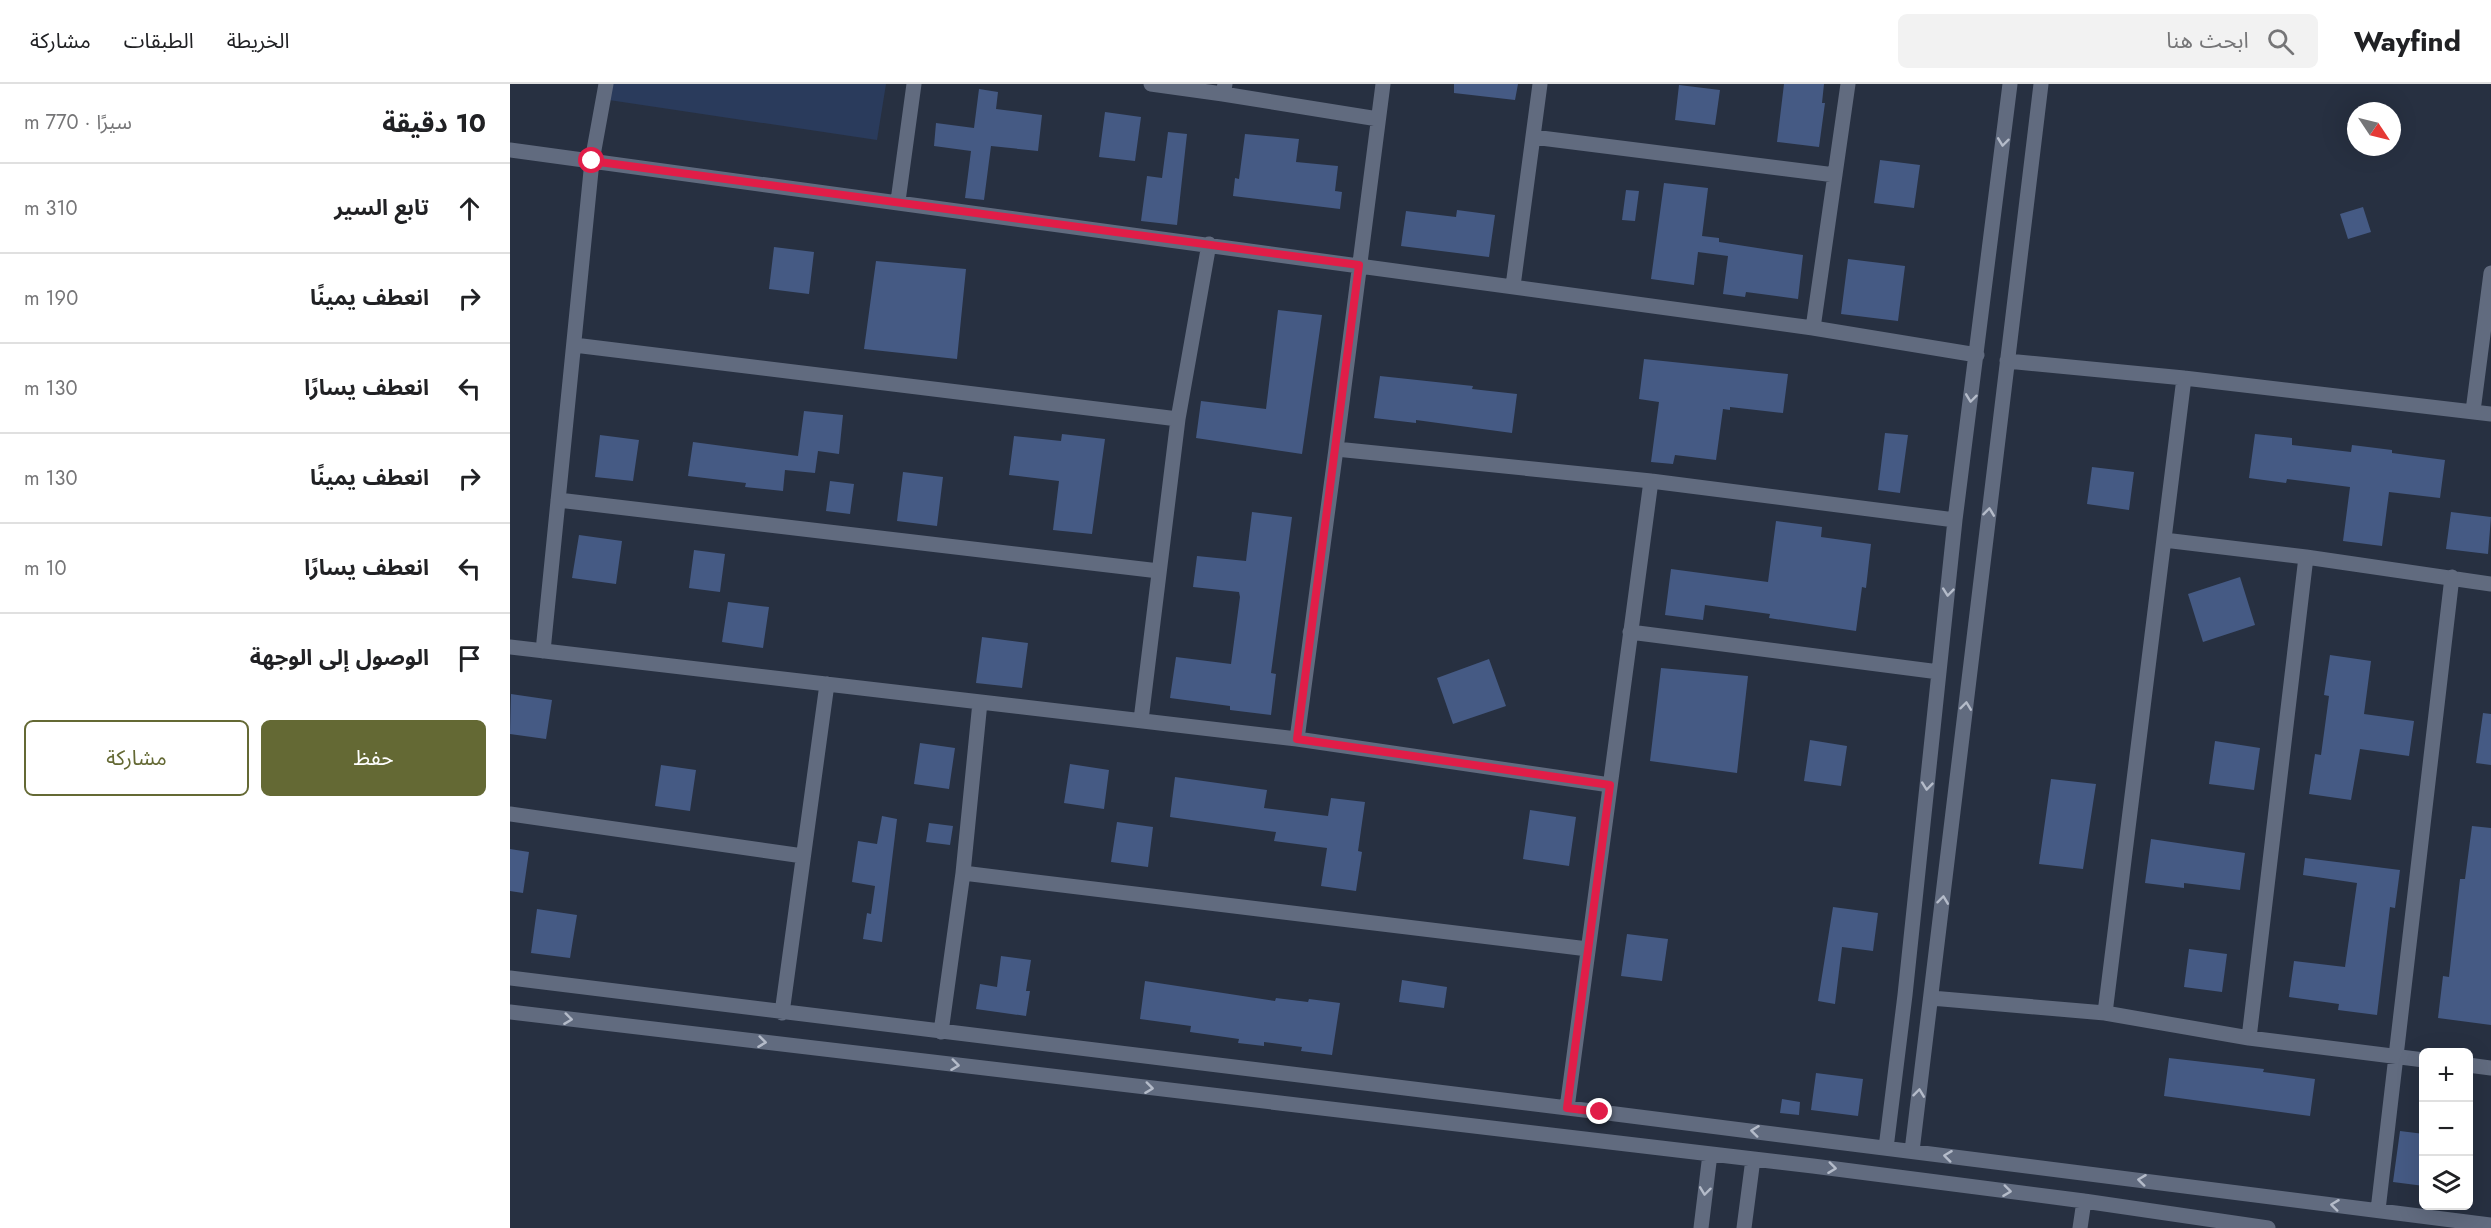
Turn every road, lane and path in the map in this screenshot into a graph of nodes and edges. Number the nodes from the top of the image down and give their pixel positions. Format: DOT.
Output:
graph roads {
  1 [pos="606,84"];
  2 [pos="914,84"];
  3 [pos="1151,84"];
  4 [pos="1383,84"];
  5 [pos="1540,84"];
  6 [pos="1848,84"];
  7 [pos="2010,84"];
  8 [pos="2041,84"];
  9 [pos="1224,89"];
  10 [pos="1378,119"];
  11 [pos="1533,137"];
  12 [pos="510,150"];
  13 [pos="592,161"];
  14 [pos="1835,175"];
  15 [pos="898,201"];
  16 [pos="1209,244"];
  17 [pos="1359,265"];
  18 [pos="2491,273"];
  19 [pos="1513,286"];
  20 [pos="1813,328"];
  21 [pos="574,345"];
  22 [pos="1977,355"];
  23 [pos="2007,361"];
  24 [pos="2184,378"];
  25 [pos="2473,411"];
  26 [pos="2491,414"];
  27 [pos="1178,419"];
  28 [pos="1336,449"];
  29 [pos="1651,481"];
  30 [pos="558,500"];
  31 [pos="1955,520"];
  32 [pos="2164,540"];
  33 [pos="2306,557"];
  34 [pos="1159,571"];
  35 [pos="2452,578"];
  36 [pos="2491,584"];
  37 [pos="1630,632"];
  38 [pos="510,648"];
  39 [pos="543,651"];
  40 [pos="1939,672"];
  41 [pos="827,684"];
  42 [pos="980,702"];
  43 [pos="1141,720"];
  44 [pos="1297,739"];
  45 [pos="1610,785"];
  46 [pos="510,814"];
  47 [pos="803,856"];
  48 [pos="963,873"];
  49 [pos="1588,949"];
  50 [pos="510,978"];
  51 [pos="1931,998"];
  52 [pos="510,1012"];
  53 [pos="782,1012"];
  54 [pos="2105,1013"];
  55 [pos="941,1032"];
  56 [pos="2249,1038"];
  57 [pos="2397,1056"];
  58 [pos="2419,1059"];
  59 [pos="2473,1066"];
  60 [pos="2491,1068"];
  61 [pos="1567,1108"];
  62 [pos="1886,1148"];
  63 [pos="1912,1151"];
  64 [pos="1710,1154"];
  65 [pos="1753,1159"];
  66 [pos="2084,1201"];
  67 [pos="2378,1210"];
  68 [pos="2434,1223"];
  69 [pos="2491,1225"];
  70 [pos="1701,1228"];
  71 [pos="1744,1228"];
  72 [pos="2080,1228"];
  73 [pos="2268,1228"];
  1 -- 13 [label="street"];
  2 -- 15 [label="street"];
  3 -- 9 [label="street"];
  4 -- 10 [label="street"];
  5 -- 11 [label="street"];
  6 -- 14 [label="street"];
  7 -- 22 [label="street, one-way"];
  8 -- 23 [label="street"];
  9 -- 10 [label="street"];
  10 -- 17 [label="street"];
  11 -- 14 [label="street"];
  11 -- 19 [label="street"];
  12 -- 13 [label="street"];
  13 -- 15 [label="street"];
  13 -- 21 [label="street"];
  14 -- 20 [label="street"];
  15 -- 16 [label="street"];
  16 -- 17 [label="street"];
  16 -- 27 [label="street"];
  17 -- 19 [label="street"];
  17 -- 28 [label="street"];
  18 -- 25 [label="street"];
  19 -- 20 [label="street"];
  20 -- 22 [label="street"];
  21 -- 27 [label="street"];
  21 -- 30 [label="street"];
  22 -- 31 [label="street, one-way"];
  23 -- 24 [label="street"];
  51 -- 23 [label="street, one-way"];
  24 -- 25 [label="street"];
  24 -- 32 [label="street"];
  25 -- 26 [label="street"];
  27 -- 34 [label="street"];
  28 -- 29 [label="street"];
  28 -- 44 [label="street"];
  29 -- 31 [label="street"];
  29 -- 37 [label="street"];
  30 -- 34 [label="street"];
  30 -- 39 [label="street"];
  31 -- 40 [label="street, one-way"];
  32 -- 33 [label="street"];
  32 -- 54 [label="street"];
  33 -- 35 [label="street"];
  33 -- 56 [label="street"];
  34 -- 43 [label="street"];
  35 -- 36 [label="street"];
  35 -- 57 [label="street"];
  37 -- 40 [label="street"];
  37 -- 45 [label="street"];
  38 -- 39 [label="street"];
  39 -- 41 [label="street"];
  40 -- 62 [label="street, one-way"];
  41 -- 42 [label="street"];
  41 -- 47 [label="street"];
  42 -- 43 [label="street"];
  42 -- 48 [label="street"];
  43 -- 44 [label="street"];
  44 -- 45 [label="street"];
  45 -- 49 [label="street"];
  46 -- 47 [label="street"];
  47 -- 53 [label="street"];
  48 -- 49 [label="street"];
  48 -- 55 [label="street"];
  49 -- 61 [label="street"];
  50 -- 53 [label="street"];
  51 -- 54 [label="street"];
  63 -- 51 [label="street, one-way"];
  52 -- 64 [label="street, one-way"];
  53 -- 55 [label="street"];
  54 -- 56 [label="street"];
  55 -- 61 [label="street"];
  56 -- 57 [label="street"];
  57 -- 58 [label="street"];
  57 -- 67 [label="street"];
  59 -- 60 [label="street"];
  62 -- 61 [label="street, one-way"];
  62 -- 63 [label="street"];
  67 -- 63 [label="street, one-way"];
  64 -- 65 [label="street"];
  64 -- 70 [label="street, one-way"];
  65 -- 66 [label="street, one-way"];
  65 -- 71 [label="street"];
  66 -- 72 [label="street"];
  66 -- 73 [label="street"];
  67 -- 68 [label="street"];
  68 -- 69 [label="street"];
}
